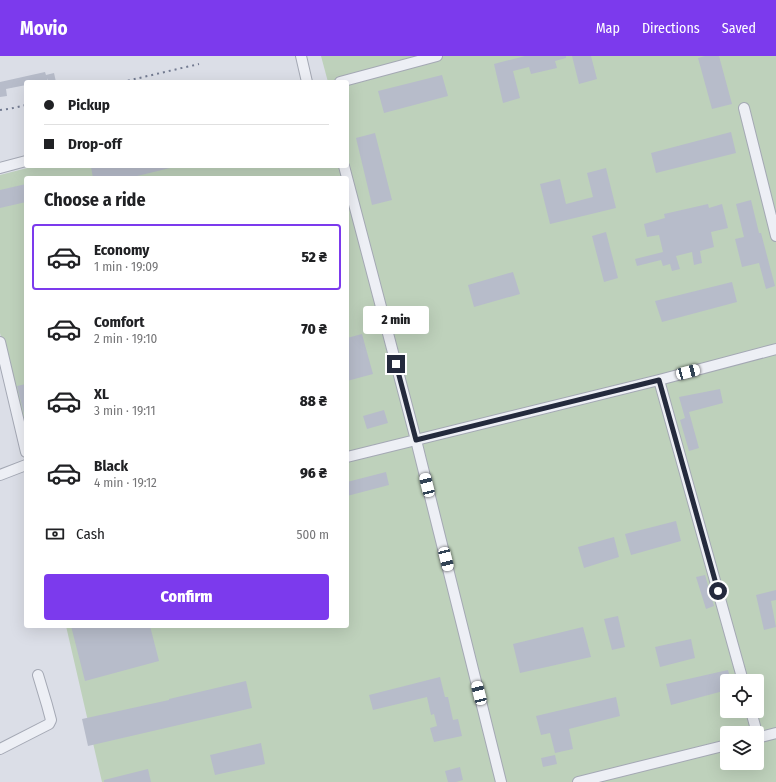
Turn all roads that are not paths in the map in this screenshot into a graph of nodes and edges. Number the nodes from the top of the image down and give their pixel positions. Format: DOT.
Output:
graph roads {
  1 [pos="301,56"];
  2 [pos="437,56"];
  3 [pos="307,80"];
  4 [pos="347,80"];
  5 [pos="744,108"];
  6 [pos="24,162"];
  7 [pos="0,168"];
  8 [pos="349,185"];
  9 [pos="776,236"];
  10 [pos="0,342"];
  11 [pos="776,349"];
  12 [pos="659,380"];
  13 [pos="416,440"];
  14 [pos="24,444"];
  15 [pos="349,456"];
  16 [pos="24,467"];
  17 [pos="0,475"];
  18 [pos="741,674"];
  19 [pos="38,675"];
  20 [pos="776,733"];
  21 [pos="764,736"];
  22 [pos="720,747"];
  23 [pos="0,749"];
  24 [pos="501,782"];
  25 [pos="578,782"];
  1 -- 3 [label="street"];
  2 -- 4 [label="street"];
  5 -- 9 [label="street"];
  6 -- 7 [label="street"];
  8 -- 13 [label="street"];
  10 -- 14 [label="street"];
  11 -- 12 [label="street"];
  12 -- 13 [label="street"];
  12 -- 18 [label="street"];
  13 -- 15 [label="street"];
  13 -- 24 [label="street"];
  16 -- 17 [label="street"];
  19 -- 23 [label="street"];
  20 -- 21 [label="street"];
  22 -- 25 [label="street"];
}
